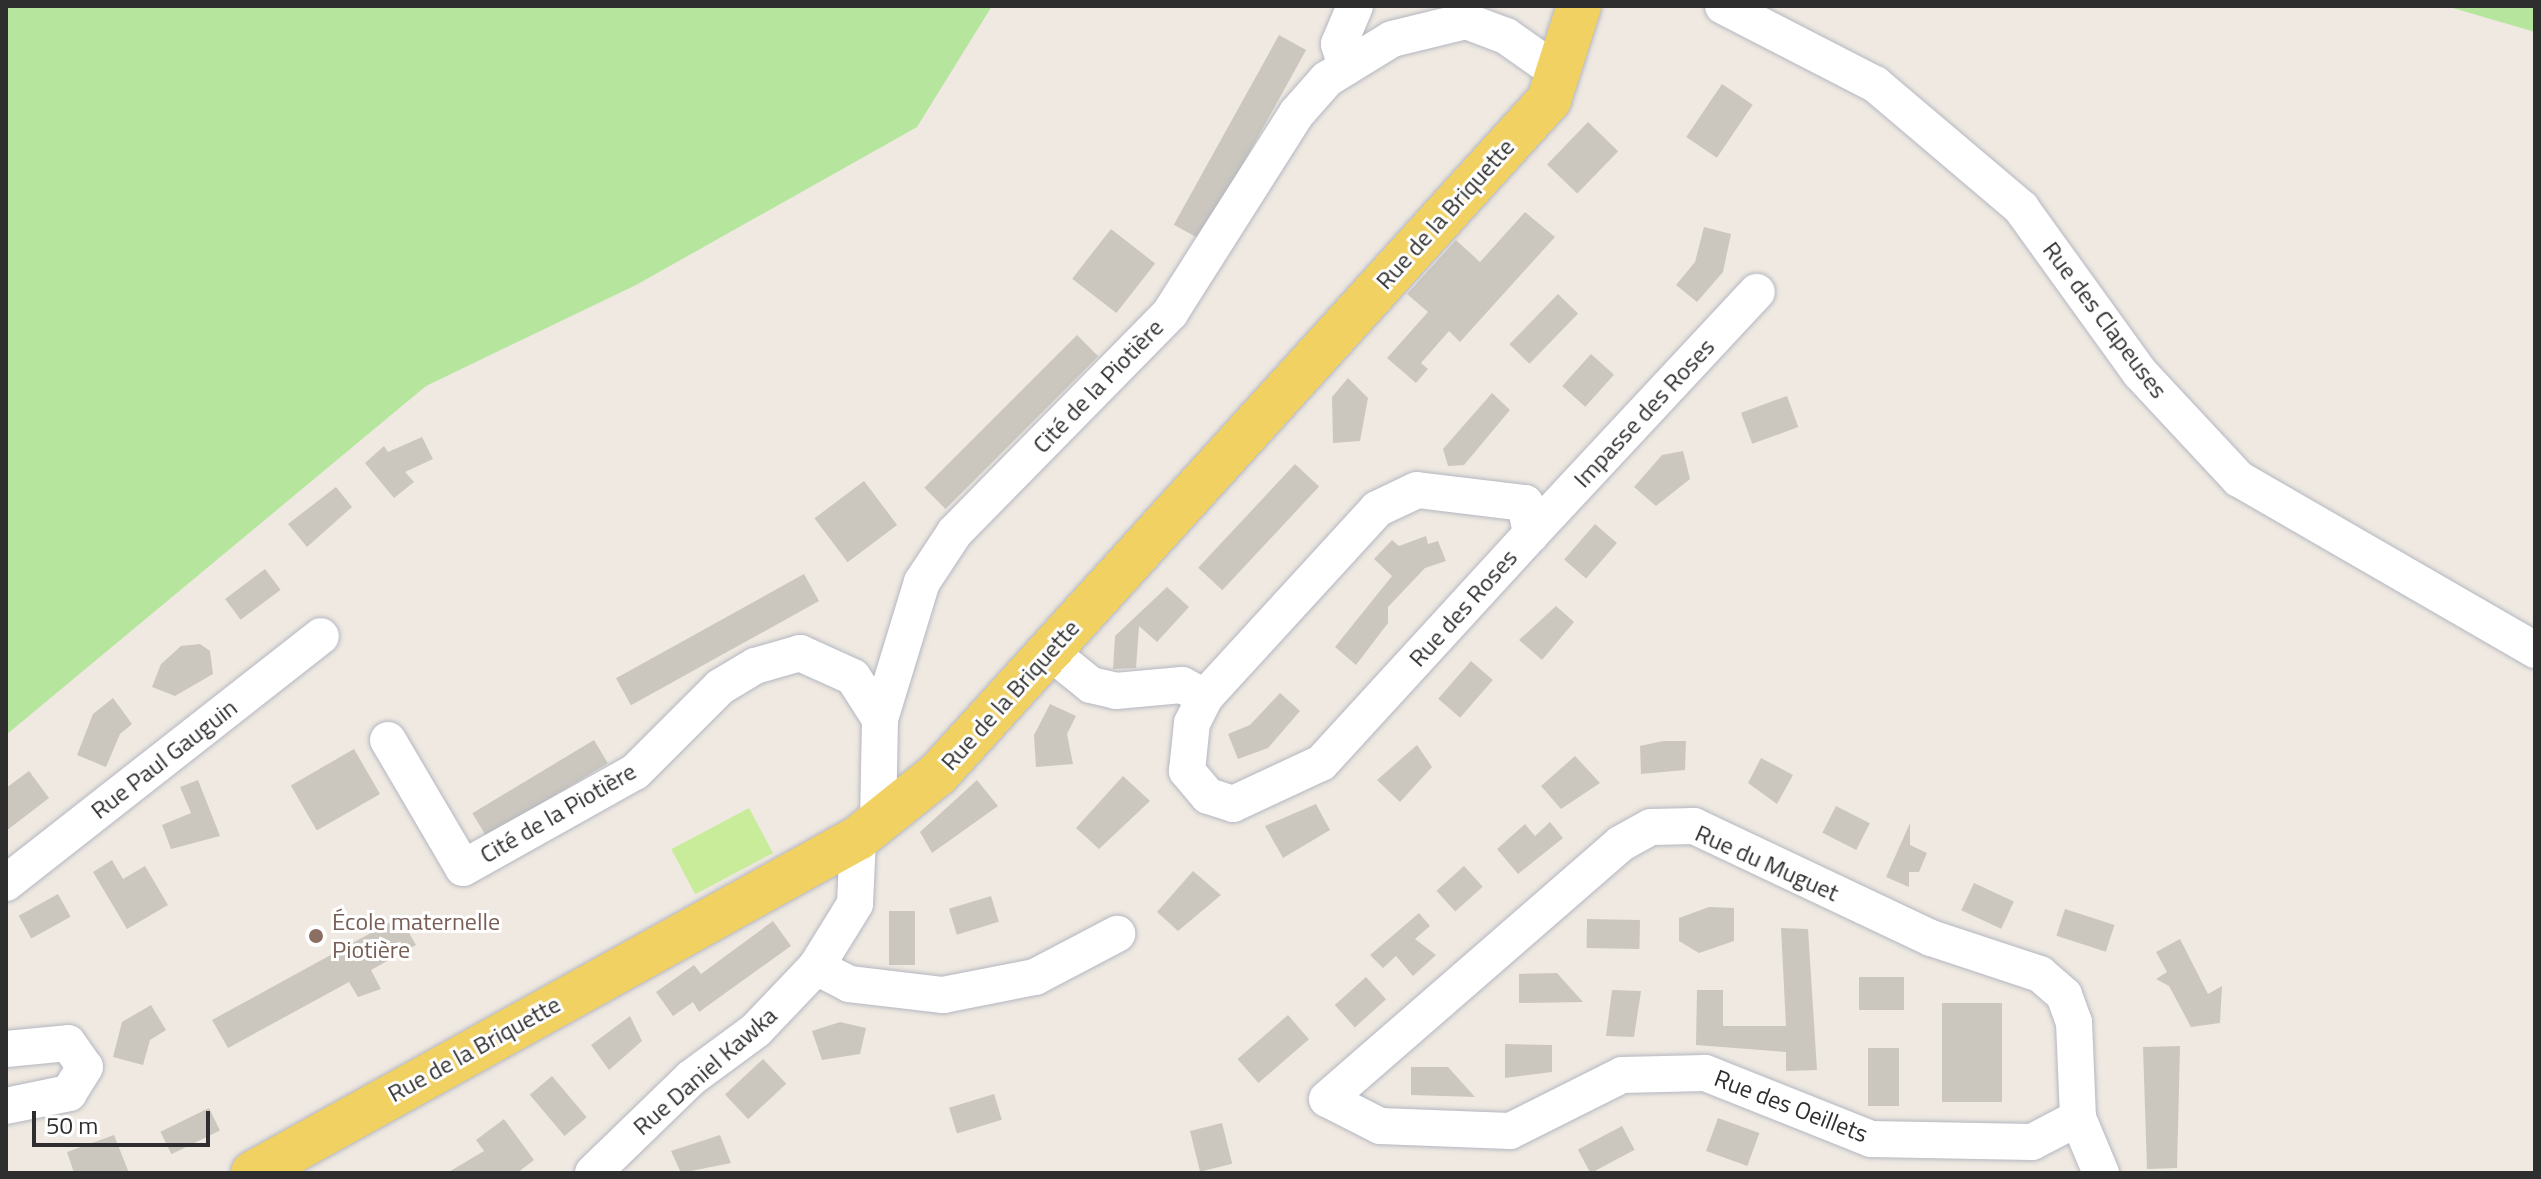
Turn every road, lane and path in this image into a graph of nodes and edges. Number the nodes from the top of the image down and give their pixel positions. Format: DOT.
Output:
graph roads {
  1 [pos="1355,6"];
  2 [pos="1579,6"];
  3 [pos="1723,6"];
  4 [pos="1346,67"];
  5 [pos="1560,74"];
  6 [pos="1757,292"];
  7 [pos="1531,534"];
  8 [pos="321,636"];
  9 [pos="2535,650"];
  10 [pos="1050,652"];
  11 [pos="1205,697"];
  12 [pos="880,719"];
  13 [pos="388,740"];
  14 [pos="868,830"];
  15 [pos="6,883"];
  16 [pos="1117,934"];
  17 [pos="816,967"];
  18 [pos="6,1049"];
  19 [pos="1327,1099"];
  20 [pos="6,1106"];
  21 [pos="2078,1118"];
  22 [pos="253,1173"];
  23 [pos="593,1173"];
  24 [pos="2101,1173"];
  1 -- 4 [label="street"];
  2 -- 5 [label="main road, Rue de la Briquette"];
  3 -- 9 [label="street, Rue des Clapeuses"];
  4 -- 5 [label="street, Cité de la Piotière"];
  4 -- 12 [label="street, Cité de la Piotière"];
  5 -- 10 [label="main road, Rue de la Briquette"];
  6 -- 7 [label="street, Impasse des Roses"];
  7 -- 11 [label="street, Rue des Roses"];
  7 -- 11 [label="street, Rue des Roses"];
  8 -- 15 [label="street, Rue Paul Gauguin"];
  10 -- 11 [label="street"];
  10 -- 14 [label="main road, Rue de la Briquette"];
  12 -- 13 [label="street, Cité de la Piotière"];
  12 -- 14 [label="street, Cité de la Piotière"];
  14 -- 17 [label="street, Rue Daniel Kawka"];
  14 -- 22 [label="main road, Rue de la Briquette"];
  16 -- 17 [label="street"];
  17 -- 23 [label="street, Rue Daniel Kawka"];
  18 -- 20 [label="street"];
  19 -- 21 [label="street, Rue des Oeillets"];
  19 -- 21 [label="street, Rue du Muguet"];
  21 -- 24 [label="street"];
}
